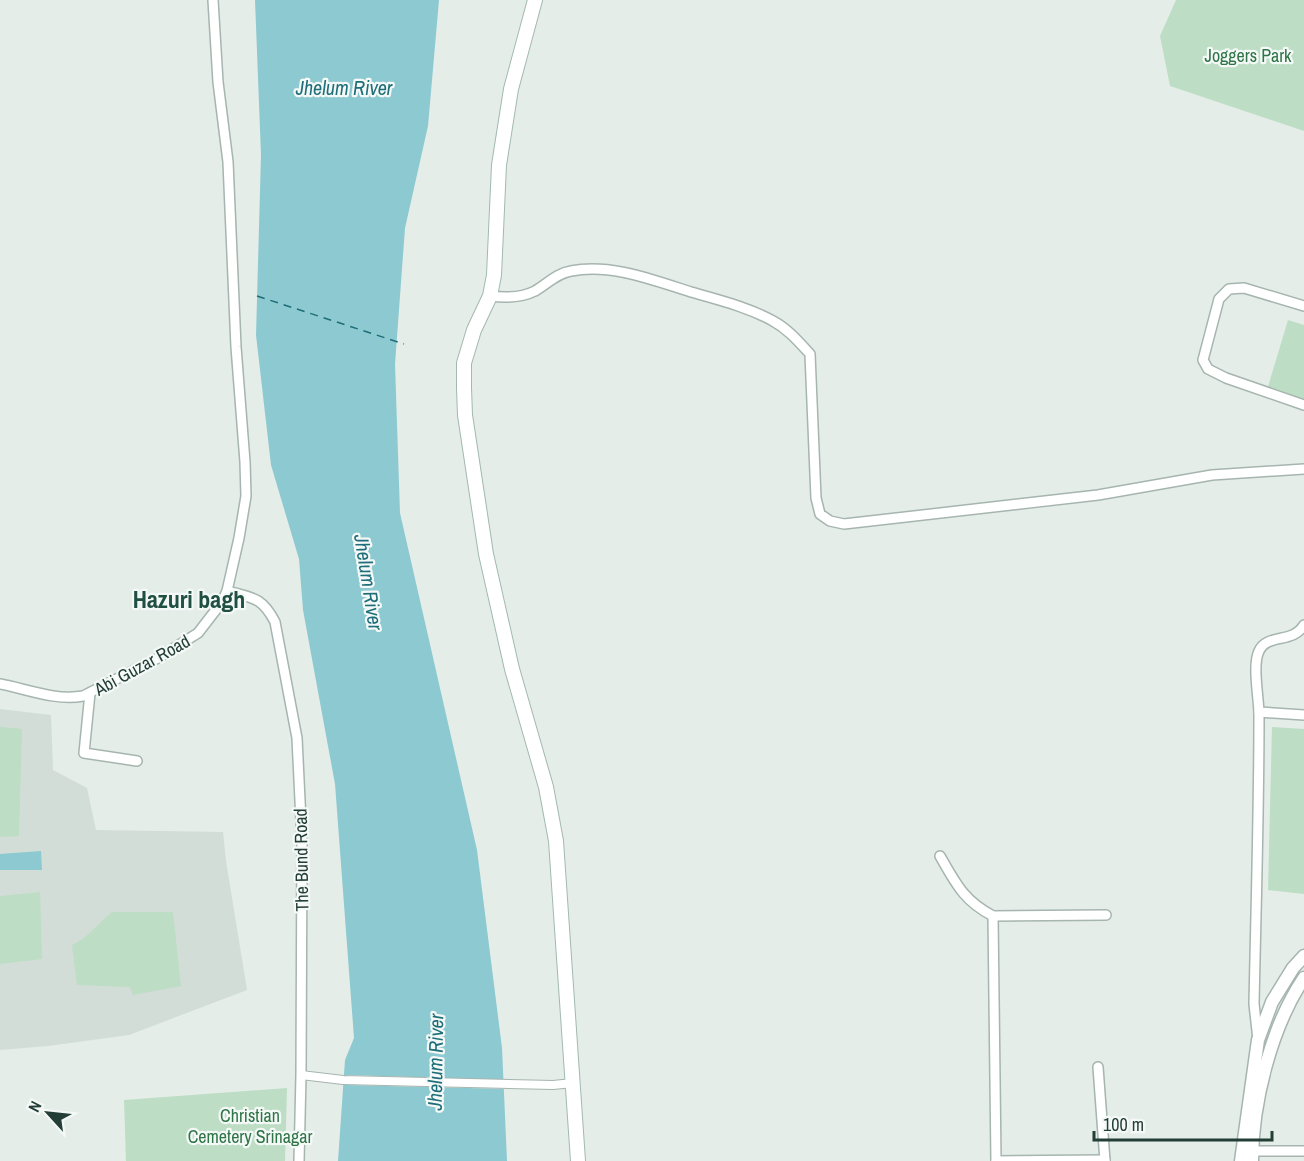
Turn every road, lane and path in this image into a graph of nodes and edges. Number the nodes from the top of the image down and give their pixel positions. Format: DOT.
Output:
graph roads {
  1 [pos="213,0"];
  2 [pos="535,0"];
  3 [pos="490,296"];
  4 [pos="1304,306"];
  5 [pos="1304,405"];
  6 [pos="1304,469"];
  7 [pos="227,591"];
  8 [pos="1304,625"];
  9 [pos="0,684"];
  10 [pos="90,693"];
  11 [pos="1259,712"];
  12 [pos="1304,715"];
  13 [pos="137,760"];
  14 [pos="940,856"];
  15 [pos="1106,915"];
  16 [pos="993,916"];
  17 [pos="1304,956"];
  18 [pos="1304,978"];
  19 [pos="1258,1040"];
  20 [pos="1270,1053"];
  21 [pos="1098,1067"];
  22 [pos="301,1075"];
  23 [pos="573,1083"];
  24 [pos="1304,1151"];
  25 [pos="1252,1156"];
  26 [pos="1105,1160"];
  27 [pos="299,1161"];
  28 [pos="578,1161"];
  29 [pos="996,1161"];
  30 [pos="1241,1161"];
  1 -- 7 [label="street"];
  2 -- 3 [label="main road"];
  3 -- 6 [label="street"];
  3 -- 23 [label="main road"];
  4 -- 5 [label="street"];
  7 -- 10 [label="street, Abi Guzar Road"];
  7 -- 22 [label="street, The Bund Road"];
  8 -- 11 [label="street"];
  9 -- 10 [label="street, Abi Guzar Road"];
  10 -- 13 [label="street"];
  11 -- 12 [label="street"];
  11 -- 19 [label="street"];
  14 -- 16 [label="street"];
  15 -- 16 [label="street"];
  16 -- 29 [label="street"];
  17 -- 19 [label="street"];
  18 -- 20 [label="street"];
  19 -- 20 [label="street"];
  19 -- 30 [label="street"];
  20 -- 25 [label="street"];
  21 -- 26 [label="street"];
  22 -- 23 [label="street"];
  22 -- 27 [label="street, The Bund Road"];
  23 -- 28 [label="main road"];
  24 -- 25 [label="street"];
  26 -- 29 [label="street"];
}
